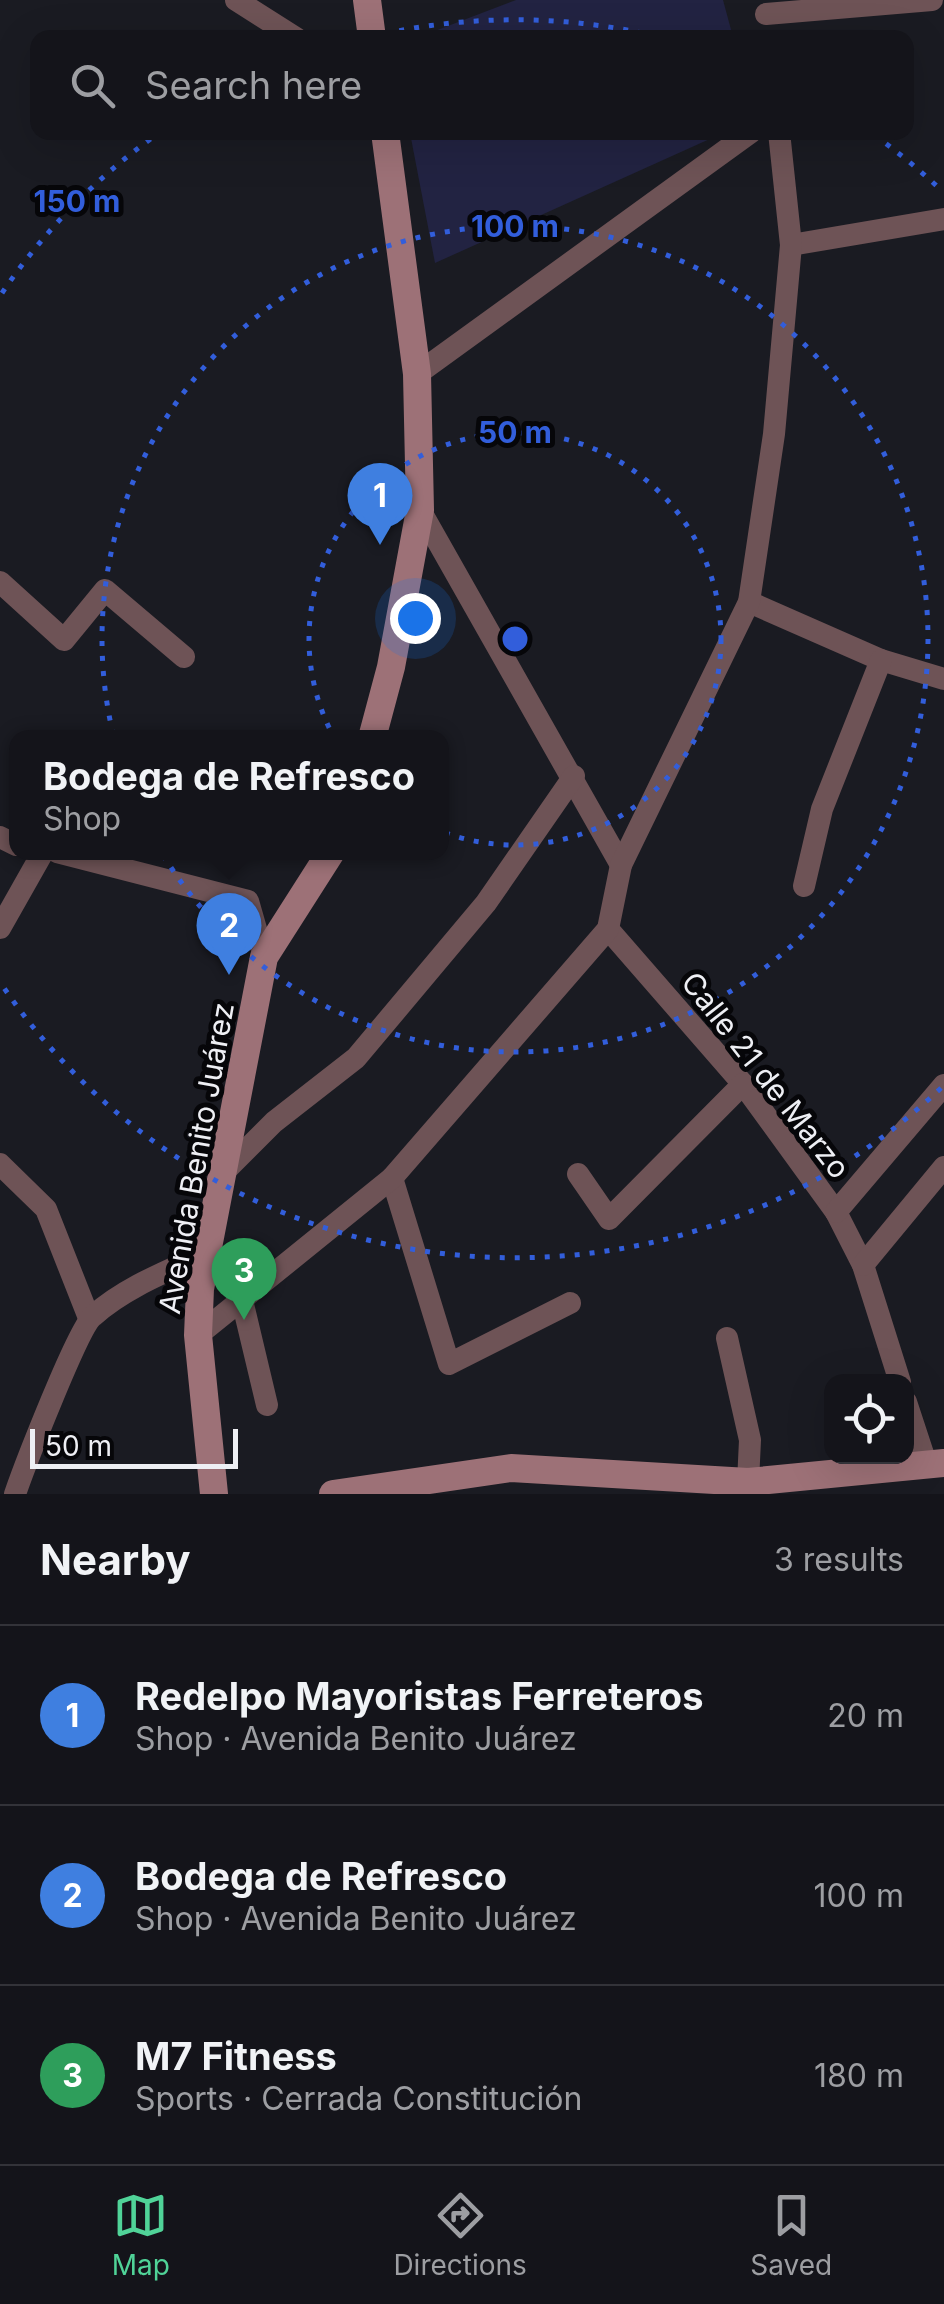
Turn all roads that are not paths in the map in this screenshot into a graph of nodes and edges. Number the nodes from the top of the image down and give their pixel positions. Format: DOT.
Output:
graph roads {
  1 [pos="236,0"];
  2 [pos="367,0"];
  3 [pos="932,0"];
  4 [pos="766,17"];
  5 [pos="283,30"];
  6 [pos="371,30"];
  7 [pos="386,140"];
  8 [pos="740,140"];
  9 [pos="780,140"];
  10 [pos="944,219"];
  11 [pos="790,245"];
  12 [pos="418,374"];
  13 [pos="420,510"];
  14 [pos="0,582"];
  15 [pos="748,602"];
  16 [pos="184,658"];
  17 [pos="881,660"];
  18 [pos="944,678"];
  19 [pos="374,730"];
  20 [pos="574,776"];
  21 [pos="38,860"];
  22 [pos="88,860"];
  23 [pos="326,860"];
  24 [pos="621,865"];
  25 [pos="804,886"];
  26 [pos="0,928"];
  27 [pos="608,930"];
  28 [pos="264,957"];
  29 [pos="743,1084"];
  30 [pos="944,1085"];
  31 [pos="0,1164"];
  32 [pos="944,1166"];
  33 [pos="224,1172"];
  34 [pos="578,1174"];
  35 [pos="392,1178"];
  36 [pos="836,1212"];
  37 [pos="209,1252"];
  38 [pos="863,1265"];
  39 [pos="241,1296"];
  40 [pos="570,1304"];
  41 [pos="90,1318"];
  42 [pos="198,1335"];
  43 [pos="727,1338"];
  44 [pos="897,1374"];
  45 [pos="267,1404"];
  46 [pos="914,1419"];
  47 [pos="935,1465"];
  48 [pos="751,1488"];
  49 [pos="15,1494"];
  50 [pos="214,1494"];
  51 [pos="333,1494"];
  1 -- 5 [label="street"];
  2 -- 6 [label="main road"];
  3 -- 4 [label="street"];
  7 -- 12 [label="main road"];
  8 -- 12 [label="street"];
  9 -- 11 [label="street"];
  10 -- 11 [label="street"];
  11 -- 15 [label="street"];
  12 -- 13 [label="main road"];
  13 -- 19 [label="main road"];
  13 -- 20 [label="street"];
  14 -- 16 [label="street"];
  15 -- 17 [label="street"];
  15 -- 24 [label="street"];
  17 -- 18 [label="street"];
  17 -- 25 [label="street"];
  20 -- 24 [label="street"];
  20 -- 33 [label="street"];
  21 -- 26 [label="street"];
  22 -- 28 [label="street"];
  23 -- 28 [label="main road, Avenida Benito Juárez"];
  24 -- 27 [label="street"];
  27 -- 29 [label="street, Calle 21 de Marzo"];
  27 -- 35 [label="street"];
  28 -- 33 [label="main road, Avenida Benito Juárez"];
  29 -- 34 [label="street"];
  29 -- 36 [label="street, Calle 21 de Marzo"];
  30 -- 36 [label="street"];
  31 -- 41 [label="street"];
  32 -- 38 [label="street"];
  33 -- 37 [label="main road, Avenida Benito Juárez"];
  35 -- 39 [label="street"];
  35 -- 40 [label="street"];
  36 -- 38 [label="street, Calle 21 de Marzo"];
  37 -- 41 [label="street"];
  37 -- 42 [label="main road, Avenida Benito Juárez"];
  38 -- 44 [label="street, Calle 21 de Marzo"];
  39 -- 42 [label="street"];
  39 -- 45 [label="street"];
  41 -- 49 [label="street"];
  42 -- 50 [label="main road, Avenida Benito Juárez"];
  43 -- 48 [label="street"];
  46 -- 47 [label="street"];
  47 -- 48 [label="main road"];
  48 -- 51 [label="main road"];
}
